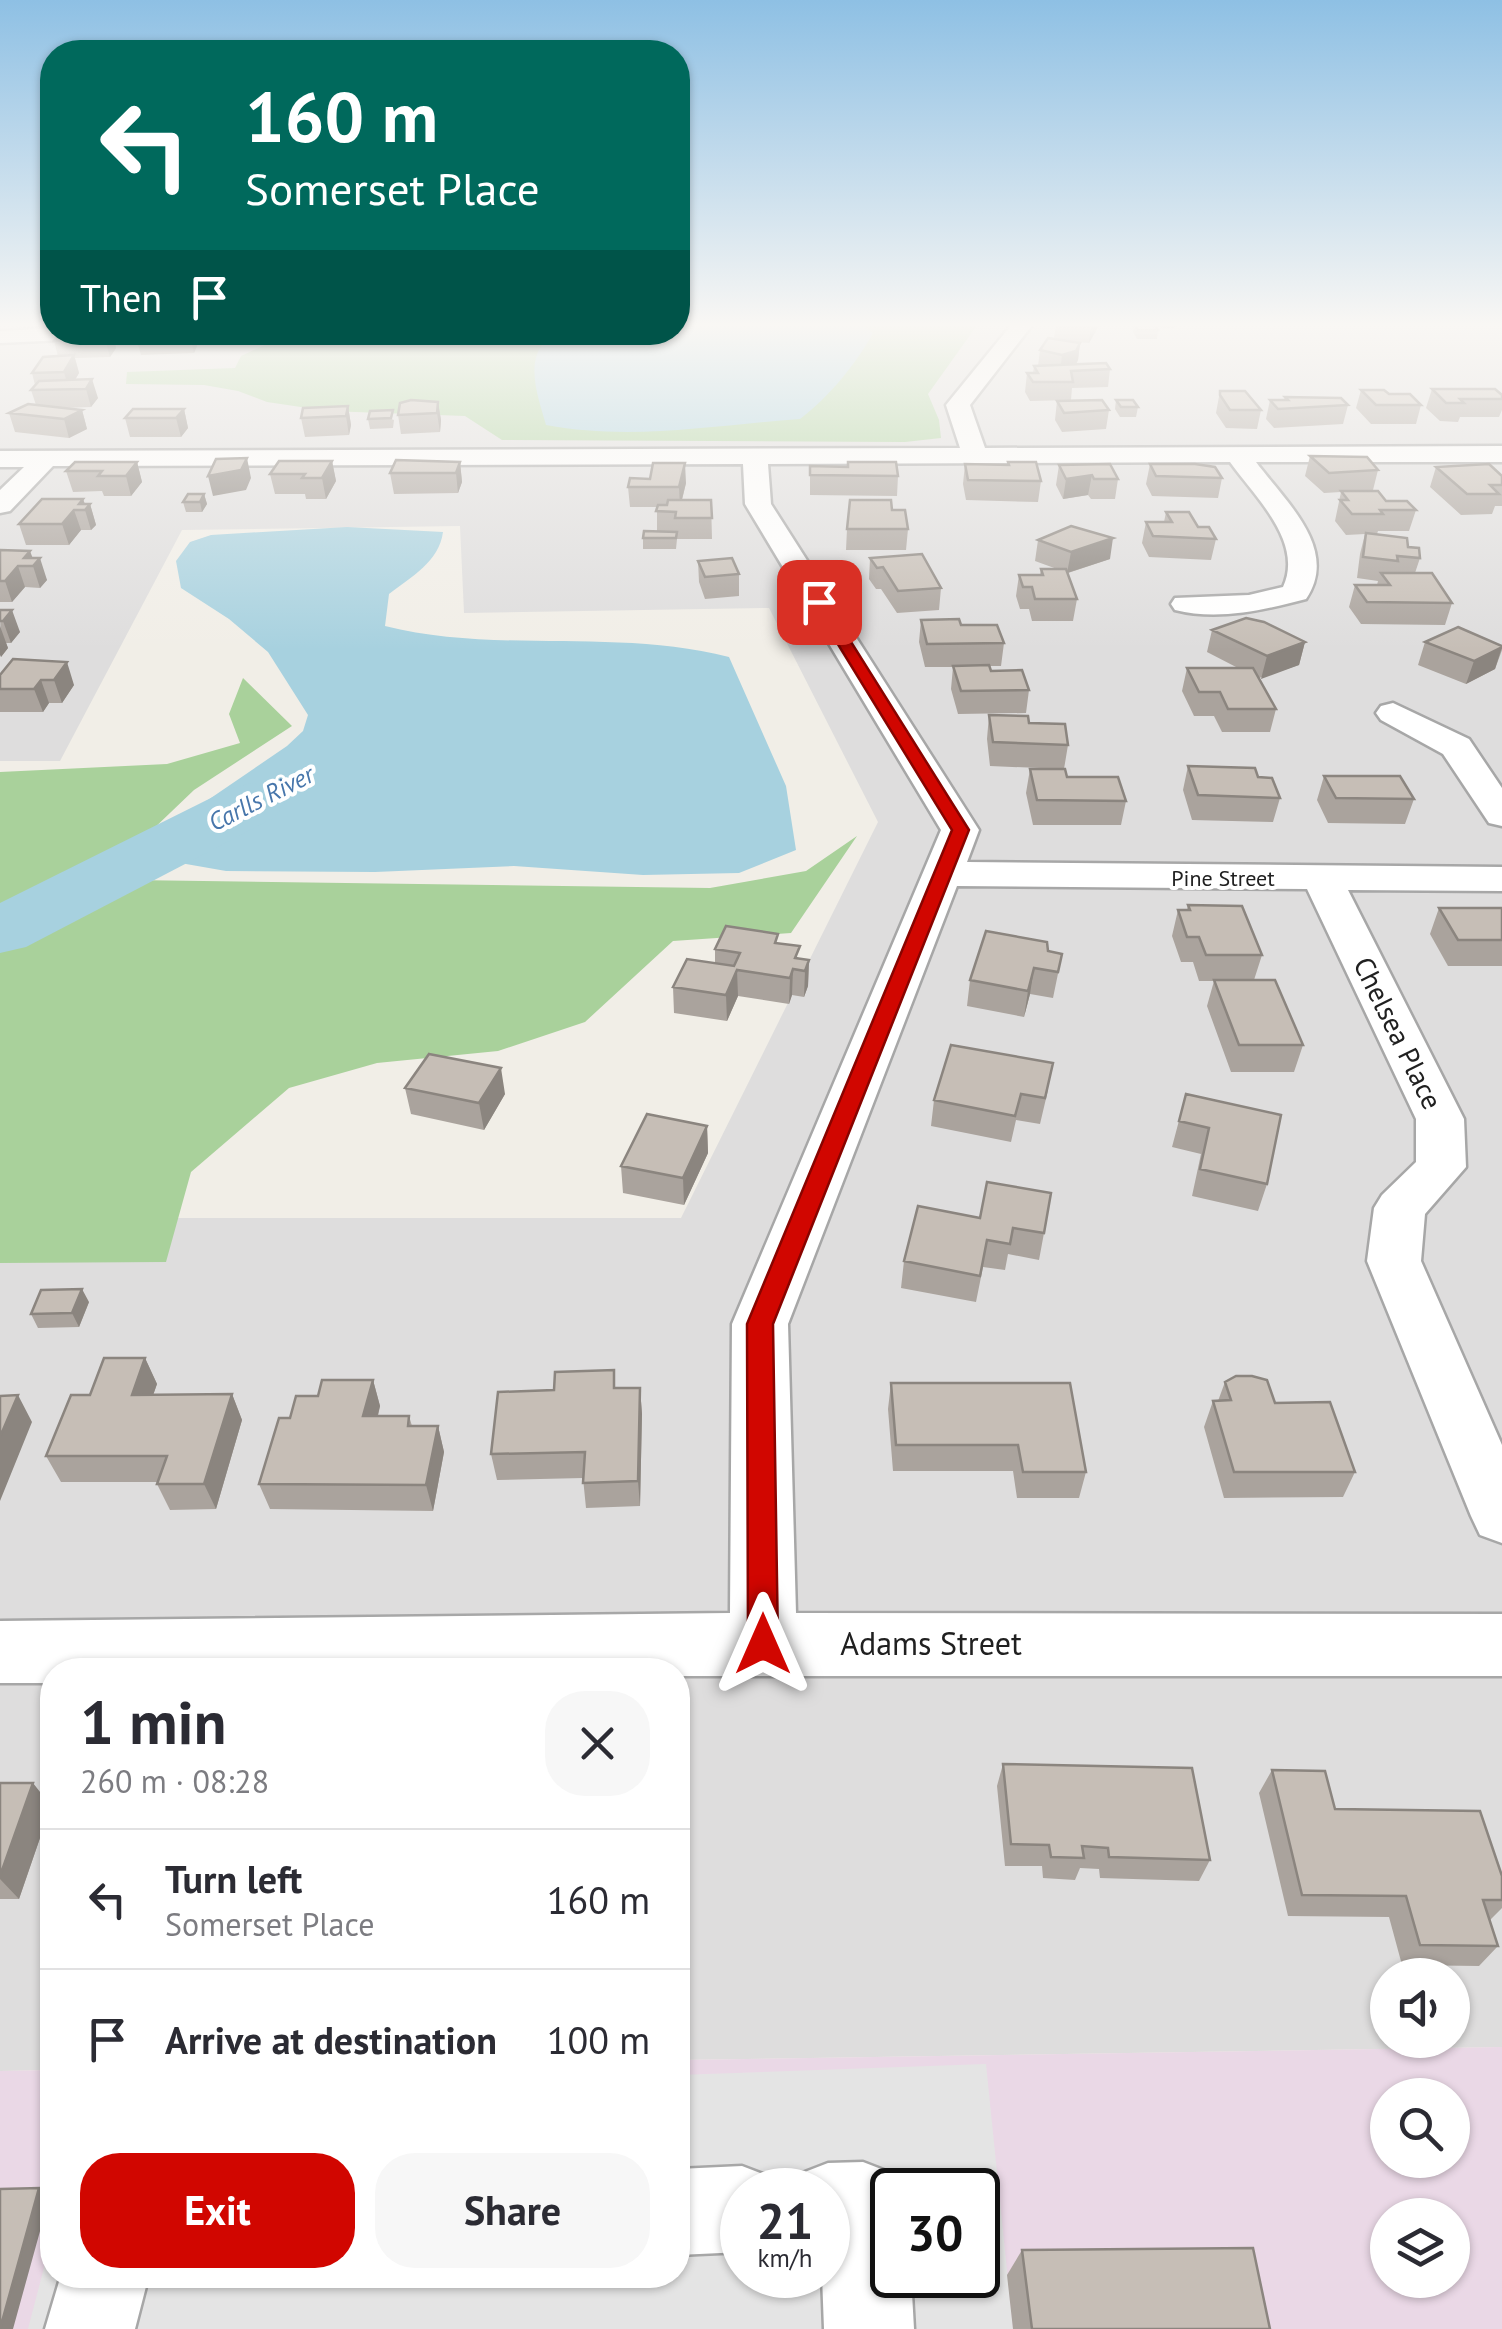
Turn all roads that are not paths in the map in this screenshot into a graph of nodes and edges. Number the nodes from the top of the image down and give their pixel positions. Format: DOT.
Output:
graph roads {
  1 [pos="967,433"];
  2 [pos="1502,454"];
  3 [pos="1237,455"];
  4 [pos="975,457"];
  5 [pos="0,459"];
  6 [pos="46,459"];
  7 [pos="756,459"];
  8 [pos="0,505"];
  9 [pos="1186,604"];
  10 [pos="1393,713"];
  11 [pos="1502,816"];
  12 [pos="944,874"];
  13 [pos="1322,878"];
  14 [pos="1502,879"];
  15 [pos="1502,1516"];
  16 [pos="763,1644"];
  17 [pos="1502,1644"];
  18 [pos="0,1652"];
  19 [pos="850,2205"];
  20 [pos="720,2210"];
  21 [pos="690,2211"];
  22 [pos="101,2288"];
  23 [pos="90,2329"];
  24 [pos="869,2329"];
  1 -- 4 [label="street"];
  2 -- 3 [label="street"];
  3 -- 4 [label="street"];
  3 -- 9 [label="street"];
  4 -- 7 [label="street"];
  5 -- 6 [label="street"];
  6 -- 7 [label="street"];
  6 -- 8 [label="street"];
  7 -- 12 [label="street"];
  10 -- 11 [label="street"];
  12 -- 13 [label="street, Pine Street"];
  12 -- 16 [label="street"];
  13 -- 14 [label="street, Pine Street"];
  13 -- 15 [label="street, Chelsea Place"];
  16 -- 17 [label="street, Adams Street"];
  16 -- 18 [label="street, Adams Street"];
  19 -- 24 [label="street"];
  20 -- 21 [label="street"];
  22 -- 23 [label="street"];
}
